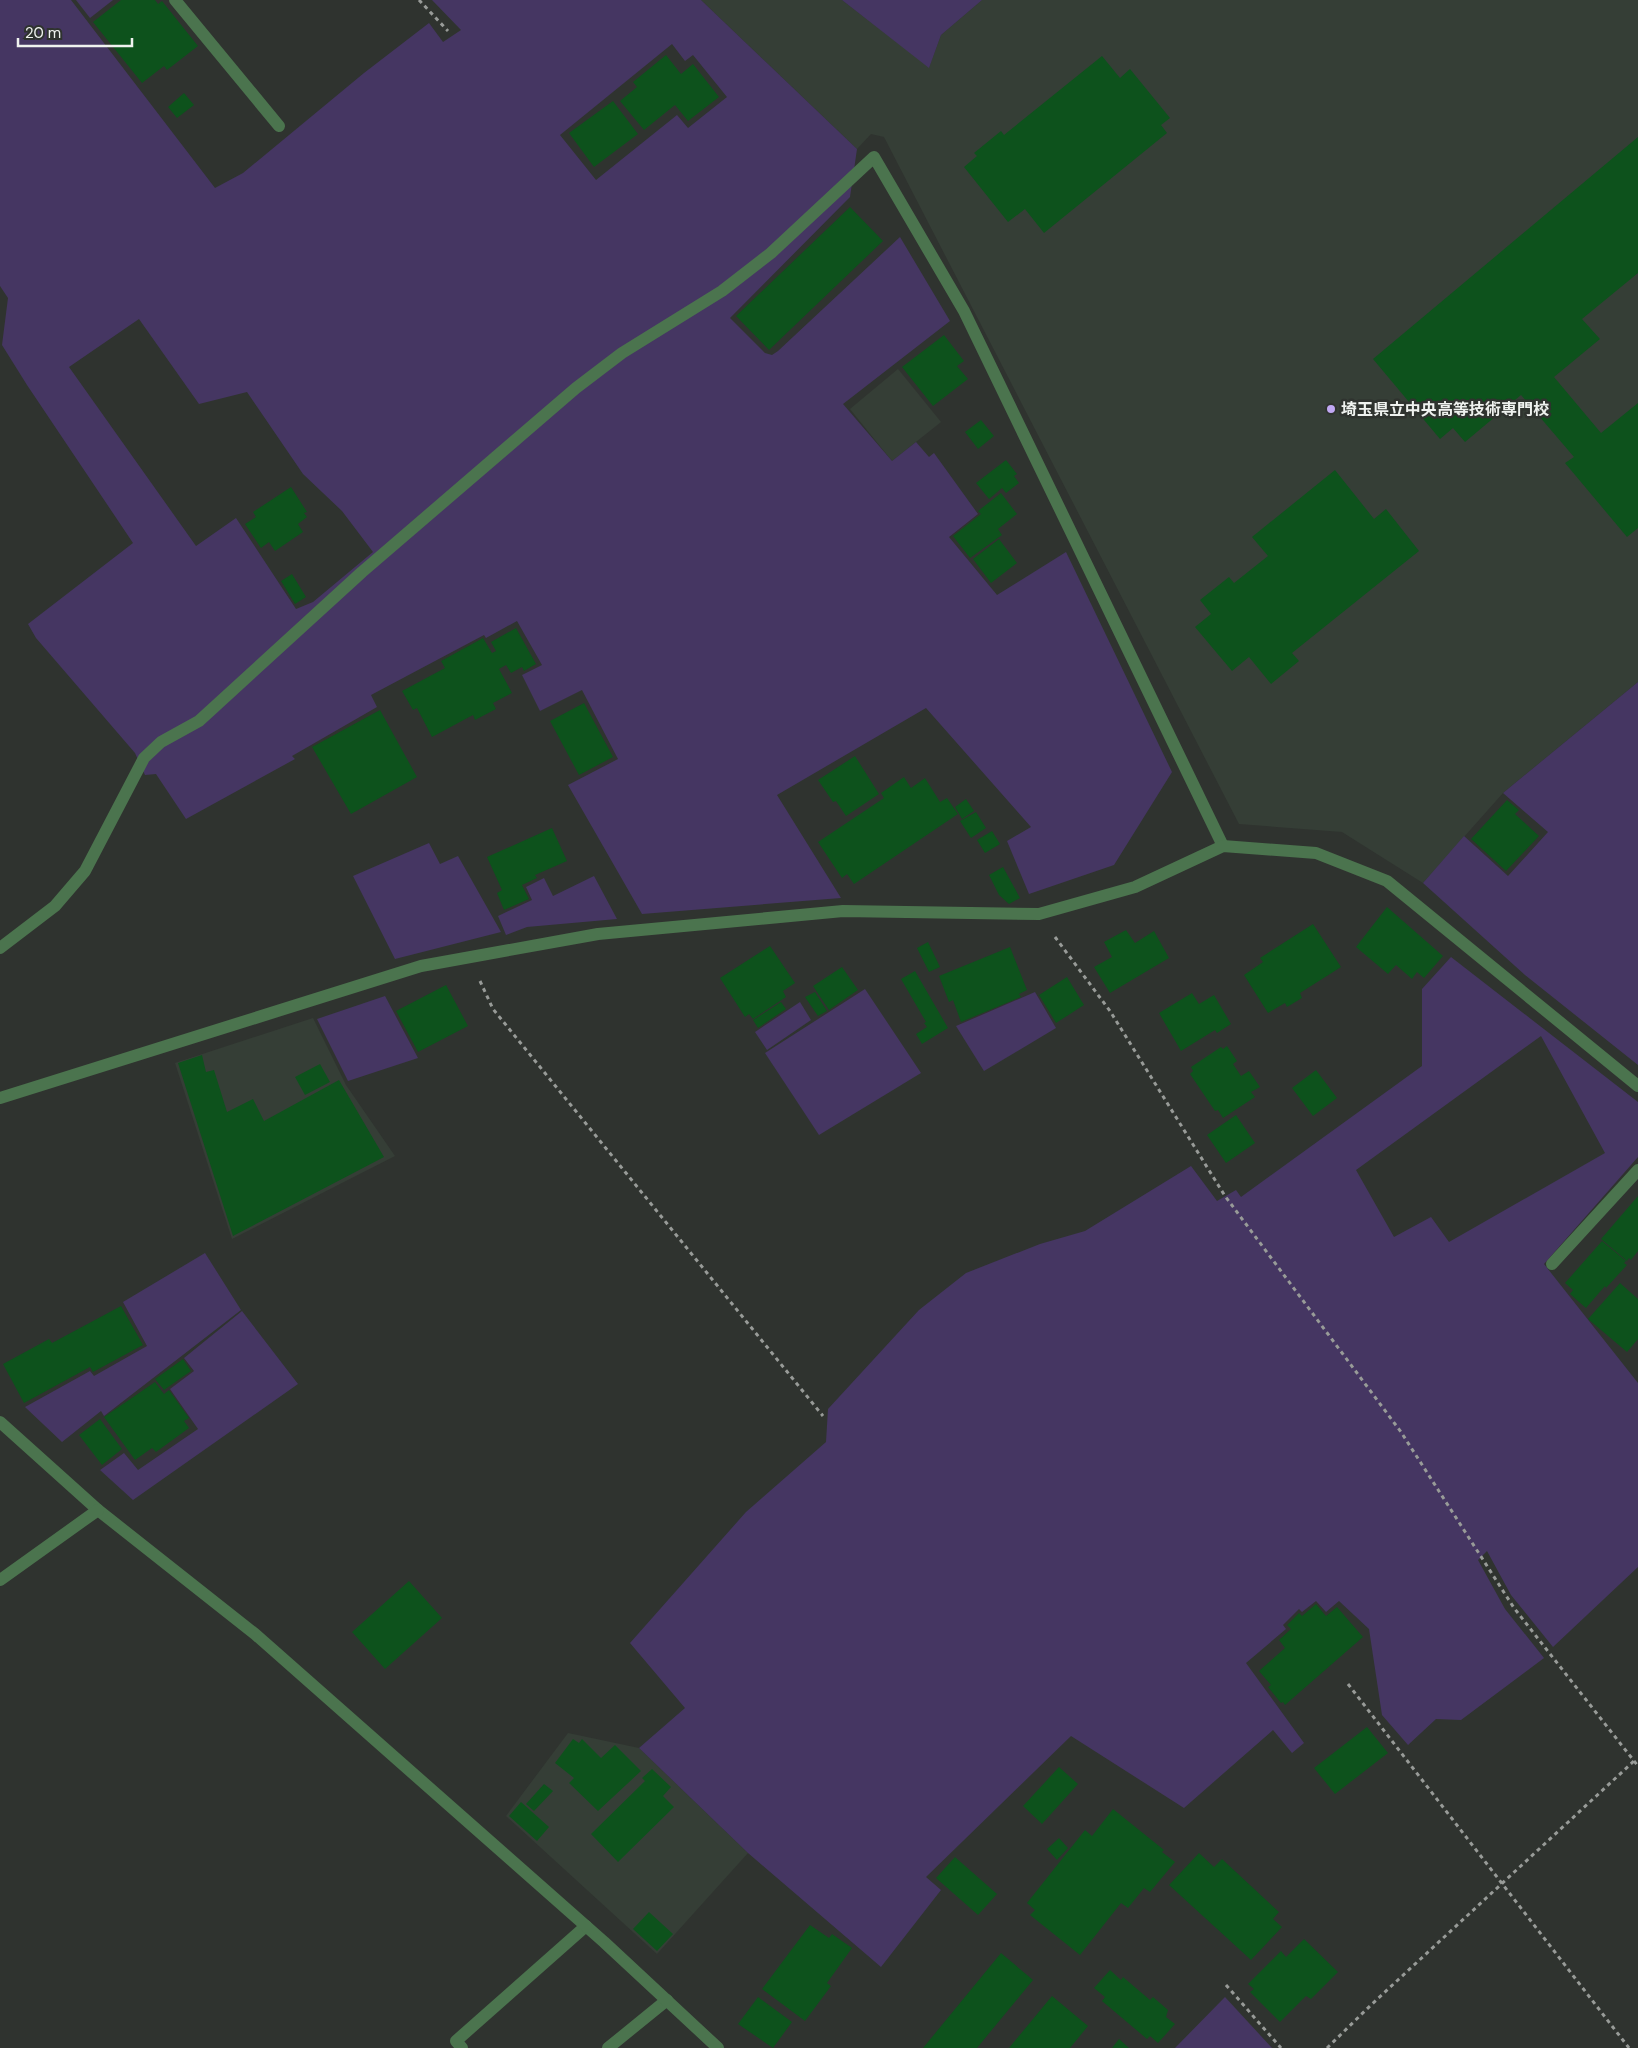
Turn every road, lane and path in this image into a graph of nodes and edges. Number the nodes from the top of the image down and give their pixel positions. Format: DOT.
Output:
graph roads {
  1 [pos="176,0"];
  2 [pos="419,0"];
  3 [pos="448,32"];
  4 [pos="279,126"];
  5 [pos="1223,846"];
  6 [pos="1039,914"];
  7 [pos="0,948"];
  8 [pos="469,957"];
  9 [pos="1638,1086"];
  10 [pos="0,1098"];
  11 [pos="1638,1170"];
  12 [pos="1552,1264"];
  13 [pos="823,1416"];
  14 [pos="0,1422"];
  15 [pos="98,1510"];
  16 [pos="0,1580"];
  17 [pos="1348,1684"];
  18 [pos="1634,1761"];
  19 [pos="1638,1766"];
  20 [pos="1502,1884"];
  21 [pos="586,1926"];
  22 [pos="1226,1985"];
  23 [pos="667,2000"];
  24 [pos="462,2048"];
  25 [pos="608,2048"];
  26 [pos="718,2048"];
  27 [pos="1281,2048"];
  28 [pos="1327,2048"];
  29 [pos="1629,2048"];
  1 -- 4 [label="street"];
  2 -- 3 [label="path"];
  5 -- 6 [label="street"];
  5 -- 7 [label="street"];
  5 -- 9 [label="street"];
  6 -- 8 [label="street"];
  6 -- 18 [label="path"];
  8 -- 10 [label="street"];
  8 -- 13 [label="path"];
  11 -- 12 [label="street"];
  14 -- 15 [label="street"];
  15 -- 16 [label="street"];
  15 -- 21 [label="street"];
  17 -- 20 [label="path"];
  18 -- 19 [label="path"];
  18 -- 20 [label="path"];
  20 -- 28 [label="path"];
  20 -- 29 [label="path"];
  21 -- 23 [label="street"];
  21 -- 24 [label="street"];
  22 -- 27 [label="path"];
  23 -- 25 [label="street"];
  23 -- 26 [label="street"];
}
